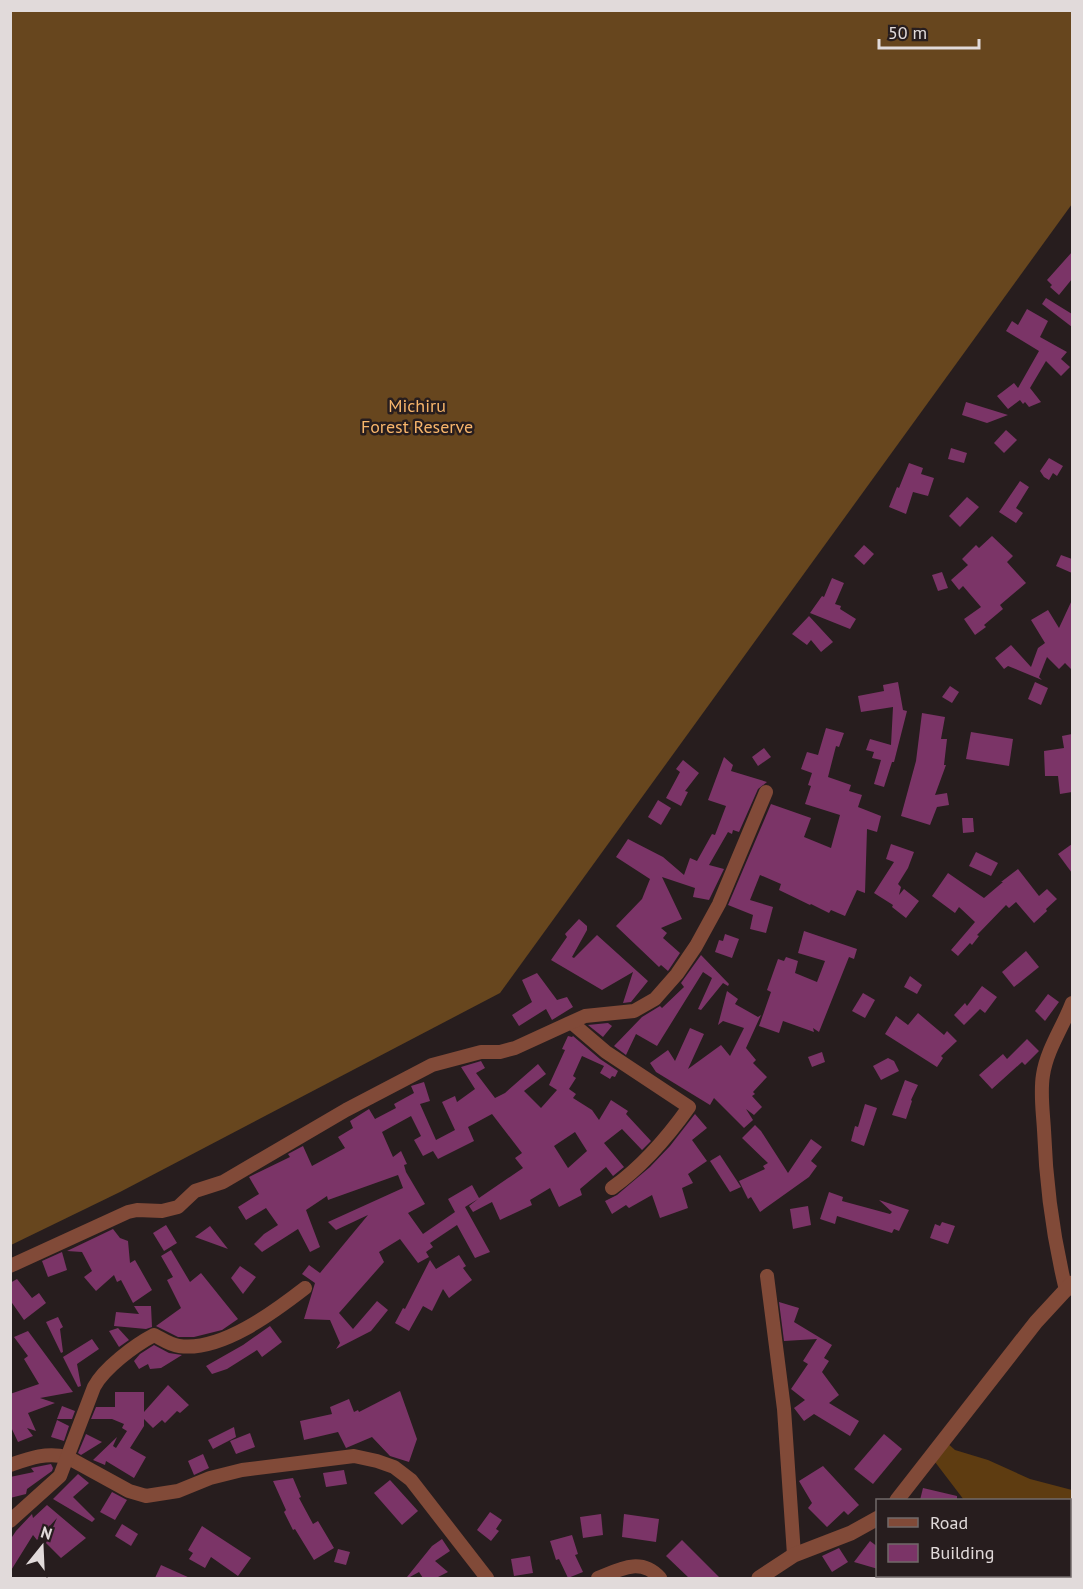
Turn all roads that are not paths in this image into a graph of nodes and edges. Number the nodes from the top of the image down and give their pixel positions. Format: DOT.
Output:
graph roads {
  1 [pos="766,792"];
  2 [pos="1072,1003"];
  3 [pos="572,1023"];
  4 [pos="612,1188"];
  5 [pos="10,1266"];
  6 [pos="767,1276"];
  7 [pos="1069,1286"];
  8 [pos="305,1288"];
  9 [pos="67,1457"];
  10 [pos="10,1465"];
  11 [pos="898,1499"];
  12 [pos="876,1519"];
  13 [pos="10,1521"];
  14 [pos="794,1555"];
  15 [pos="487,1578"];
  16 [pos="598,1578"];
  17 [pos="660,1578"];
  18 [pos="759,1578"];
  1 -- 3 [label="street"];
  2 -- 7 [label="street"];
  3 -- 4 [label="street"];
  3 -- 5 [label="street"];
  6 -- 14 [label="street"];
  7 -- 11 [label="street"];
  8 -- 9 [label="street"];
  9 -- 10 [label="street"];
  9 -- 13 [label="street"];
  9 -- 15 [label="street"];
  12 -- 14 [label="street"];
  14 -- 18 [label="street"];
  16 -- 17 [label="street"];
}
